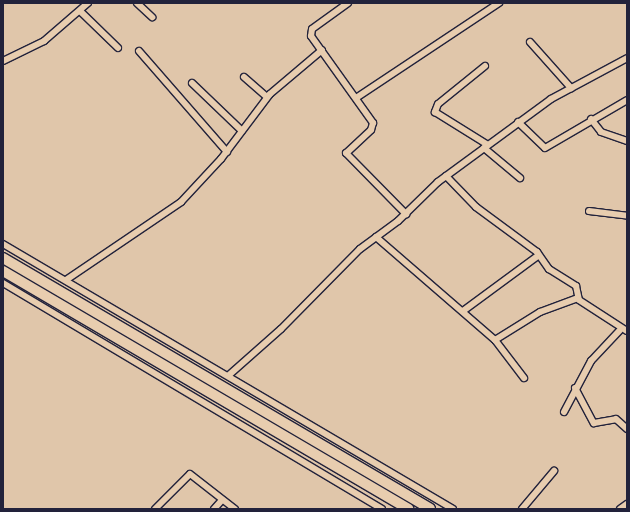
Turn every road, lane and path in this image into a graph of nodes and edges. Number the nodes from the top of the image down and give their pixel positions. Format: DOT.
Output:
graph roads {
  1 [pos="88,3"];
  2 [pos="137,3"];
  3 [pos="348,3"];
  4 [pos="499,3"];
  5 [pos="80,11"];
  6 [pos="152,17"];
  7 [pos="530,42"];
  8 [pos="118,48"];
  9 [pos="322,50"];
  10 [pos="139,51"];
  11 [pos="627,58"];
  12 [pos="3,61"];
  13 [pos="485,66"];
  14 [pos="244,77"];
  15 [pos="192,82"];
  16 [pos="571,88"];
  17 [pos="267,97"];
  18 [pos="356,98"];
  19 [pos="627,100"];
  20 [pos="591,120"];
  21 [pos="518,122"];
  22 [pos="242,131"];
  23 [pos="627,141"];
  24 [pos="486,146"];
  25 [pos="227,152"];
  26 [pos="446,176"];
  27 [pos="520,178"];
  28 [pos="589,211"];
  29 [pos="406,214"];
  30 [pos="627,216"];
  31 [pos="376,237"];
  32 [pos="3,244"];
  33 [pos="539,255"];
  34 [pos="3,258"];
  35 [pos="3,271"];
  36 [pos="66,280"];
  37 [pos="3,283"];
  38 [pos="578,298"];
  39 [pos="463,311"];
  40 [pos="620,330"];
  41 [pos="627,331"];
  42 [pos="494,340"];
  43 [pos="229,375"];
  44 [pos="524,378"];
  45 [pos="575,388"];
  46 [pos="564,412"];
  47 [pos="626,426"];
  48 [pos="554,471"];
  49 [pos="222,500"];
  50 [pos="627,504"];
  51 [pos="155,509"];
  52 [pos="214,509"];
  53 [pos="234,509"];
  54 [pos="382,509"];
  55 [pos="408,509"];
  56 [pos="430,509"];
  57 [pos="453,509"];
  58 [pos="522,509"];
  59 [pos="620,509"];
  1 -- 5 [label="street"];
  2 -- 6 [label="street"];
  3 -- 9 [label="street"];
  4 -- 18 [label="street"];
  5 -- 8 [label="street"];
  5 -- 12 [label="street"];
  7 -- 16 [label="street"];
  9 -- 17 [label="street"];
  9 -- 18 [label="street"];
  10 -- 25 [label="street"];
  11 -- 16 [label="street"];
  13 -- 24 [label="street"];
  14 -- 17 [label="street"];
  15 -- 22 [label="street"];
  16 -- 21 [label="street"];
  17 -- 22 [label="street"];
  18 -- 29 [label="street"];
  19 -- 20 [label="street"];
  20 -- 21 [label="street"];
  20 -- 23 [label="street"];
  21 -- 24 [label="street"];
  22 -- 25 [label="street"];
  24 -- 26 [label="street"];
  24 -- 27 [label="street"];
  25 -- 36 [label="street"];
  26 -- 29 [label="street"];
  26 -- 33 [label="street"];
  28 -- 30 [label="street"];
  29 -- 31 [label="street"];
  31 -- 39 [label="street"];
  31 -- 43 [label="street"];
  32 -- 36 [label="street"];
  33 -- 38 [label="street"];
  33 -- 39 [label="street"];
  34 -- 56 [label="highway"];
  35 -- 55 [label="highway"];
  36 -- 43 [label="street"];
  37 -- 54 [label="street"];
  38 -- 40 [label="street"];
  38 -- 42 [label="street"];
  39 -- 42 [label="street"];
  40 -- 41 [label="street"];
  40 -- 45 [label="street"];
  42 -- 44 [label="street"];
  43 -- 57 [label="street"];
  45 -- 46 [label="street"];
  45 -- 47 [label="street"];
  48 -- 58 [label="street"];
  49 -- 51 [label="street"];
  49 -- 52 [label="street"];
  49 -- 53 [label="street"];
  50 -- 59 [label="street"];
}
